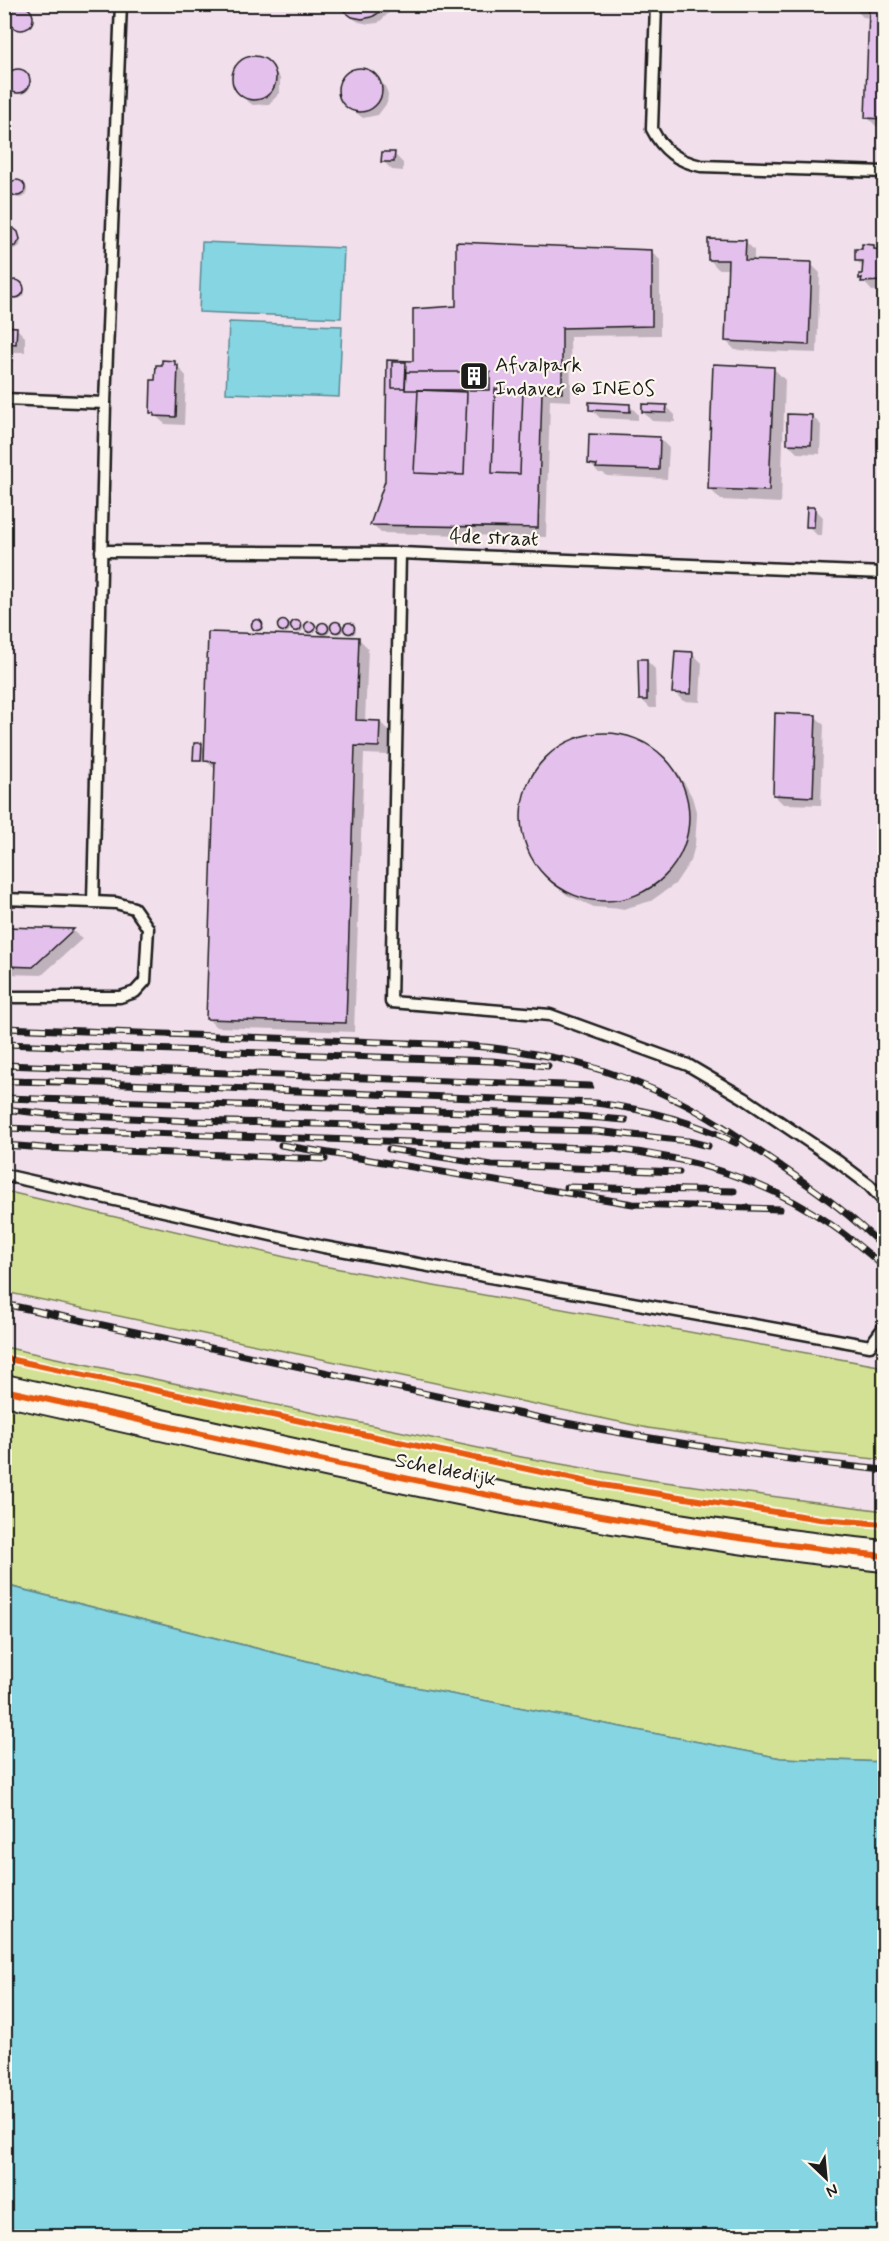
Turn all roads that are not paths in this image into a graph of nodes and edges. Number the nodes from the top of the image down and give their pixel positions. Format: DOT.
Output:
graph roads {
  1 [pos="121,4"];
  2 [pos="656,4"];
  3 [pos="885,171"];
  4 [pos="4,399"];
  5 [pos="105,403"];
  6 [pos="101,551"];
  7 [pos="400,553"];
  8 [pos="885,573"];
  9 [pos="4,899"];
  10 [pos="93,902"];
  11 [pos="4,997"];
  12 [pos="4,1175"];
  13 [pos="885,1201"];
  14 [pos="885,1327"];
  15 [pos="4,1390"];
  16 [pos="885,1556"];
  1 -- 5 [label="lane"];
  2 -- 3 [label="lane"];
  4 -- 5 [label="lane"];
  5 -- 6 [label="lane"];
  6 -- 7 [label="lane, 4de straat"];
  6 -- 10 [label="lane"];
  7 -- 8 [label="lane, 4de straat"];
  7 -- 13 [label="lane"];
  9 -- 10 [label="lane"];
  10 -- 11 [label="lane"];
  12 -- 14 [label="lane"];
  15 -- 16 [label="street, Scheldedijk"];
}
